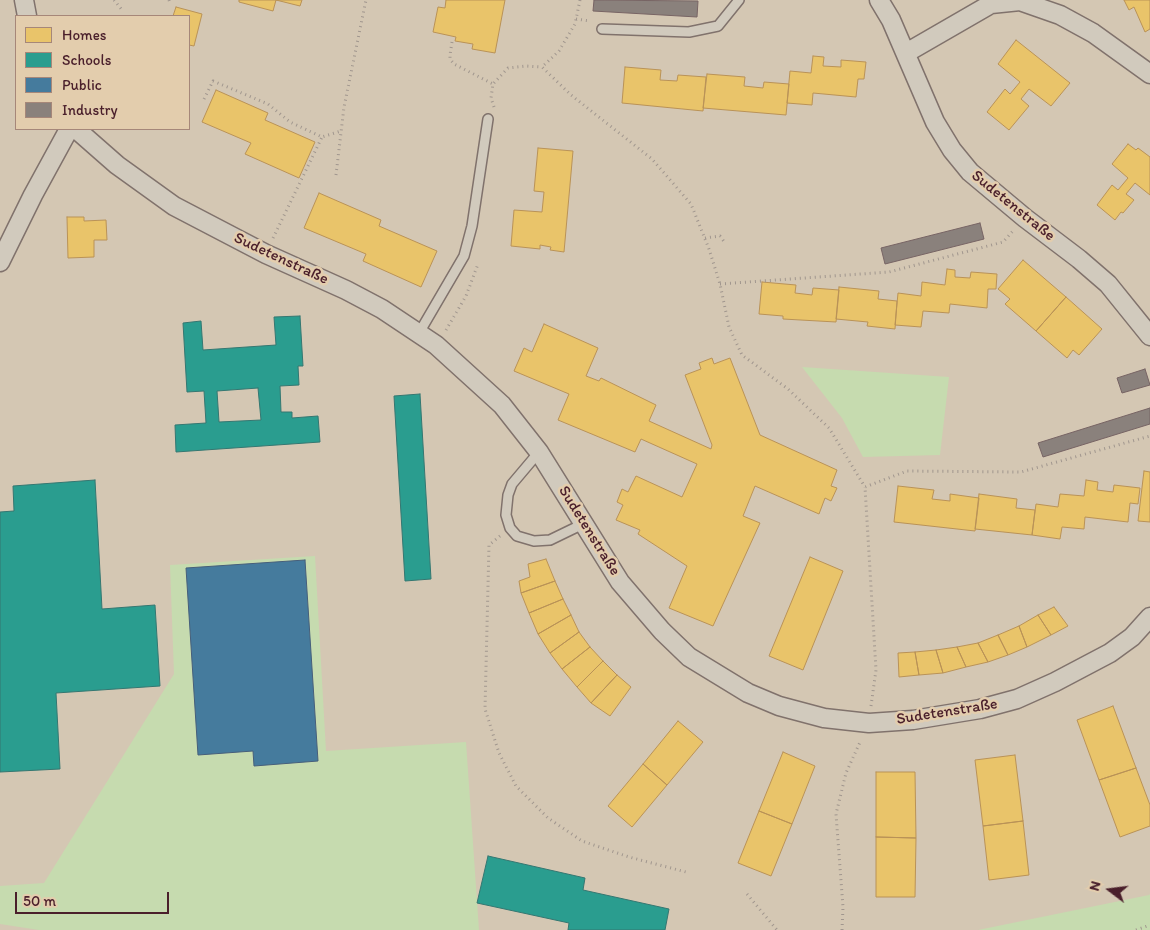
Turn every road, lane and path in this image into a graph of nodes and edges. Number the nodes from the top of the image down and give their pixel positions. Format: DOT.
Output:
graph roads {
  1 [pos="24,0"];
  2 [pos="114,0"];
  3 [pos="366,0"];
  4 [pos="580,0"];
  5 [pos="739,0"];
  6 [pos="879,0"];
  7 [pos="1020,1"];
  8 [pos="122,10"];
  9 [pos="27,15"];
  10 [pos="576,19"];
  11 [pos="599,26"];
  12 [pos="452,42"];
  13 [pos="906,53"];
  14 [pos="1150,74"];
  15 [pos="493,84"];
  16 [pos="204,98"];
  17 [pos="488,119"];
  18 [pos="68,130"];
  19 [pos="77,130"];
  20 [pos="341,131"];
  21 [pos="322,137"];
  22 [pos="336,175"];
  23 [pos="1025,218"];
  24 [pos="280,224"];
  25 [pos="705,238"];
  26 [pos="725,243"];
  27 [pos="0,262"];
  28 [pos="720,284"];
  29 [pos="419,333"];
  30 [pos="1150,336"];
  31 [pos="1150,436"];
  32 [pos="539,452"];
  33 [pos="865,487"];
  34 [pos="583,524"];
  35 [pos="510,528"];
  36 [pos="1150,617"];
  37 [pos="868,723"];
  38 [pos="686,872"];
  39 [pos="747,894"];
  40 [pos="1150,925"];
  41 [pos="777,930"];
  42 [pos="842,930"];
  43 [pos="1136,930"];
  1 -- 9 [label="street"];
  2 -- 8 [label="path"];
  3 -- 20 [label="path"];
  4 -- 10 [label="path"];
  5 -- 11 [label="lane"];
  6 -- 13 [label="street, Sudetenstraße"];
  7 -- 13 [label="street"];
  7 -- 14 [label="street"];
  10 -- 11 [label="path"];
  10 -- 25 [label="path"];
  12 -- 15 [label="path"];
  13 -- 23 [label="street, Sudetenstraße"];
  16 -- 21 [label="path"];
  17 -- 29 [label="lane"];
  18 -- 27 [label="street"];
  19 -- 29 [label="street, Sudetenstraße"];
  20 -- 21 [label="path"];
  20 -- 22 [label="path"];
  21 -- 24 [label="path"];
  23 -- 28 [label="path"];
  23 -- 30 [label="street, Sudetenstraße"];
  25 -- 26 [label="path"];
  25 -- 28 [label="path"];
  28 -- 33 [label="path"];
  29 -- 32 [label="street, Sudetenstraße"];
  31 -- 33 [label="path"];
  32 -- 34 [label="street, Sudetenstraße"];
  32 -- 35 [label="lane"];
  33 -- 37 [label="path"];
  34 -- 35 [label="lane"];
  34 -- 37 [label="street, Sudetenstraße"];
  35 -- 38 [label="path"];
  36 -- 37 [label="street, Sudetenstraße"];
  37 -- 42 [label="path"];
  39 -- 41 [label="path"];
  40 -- 43 [label="path"];
}
